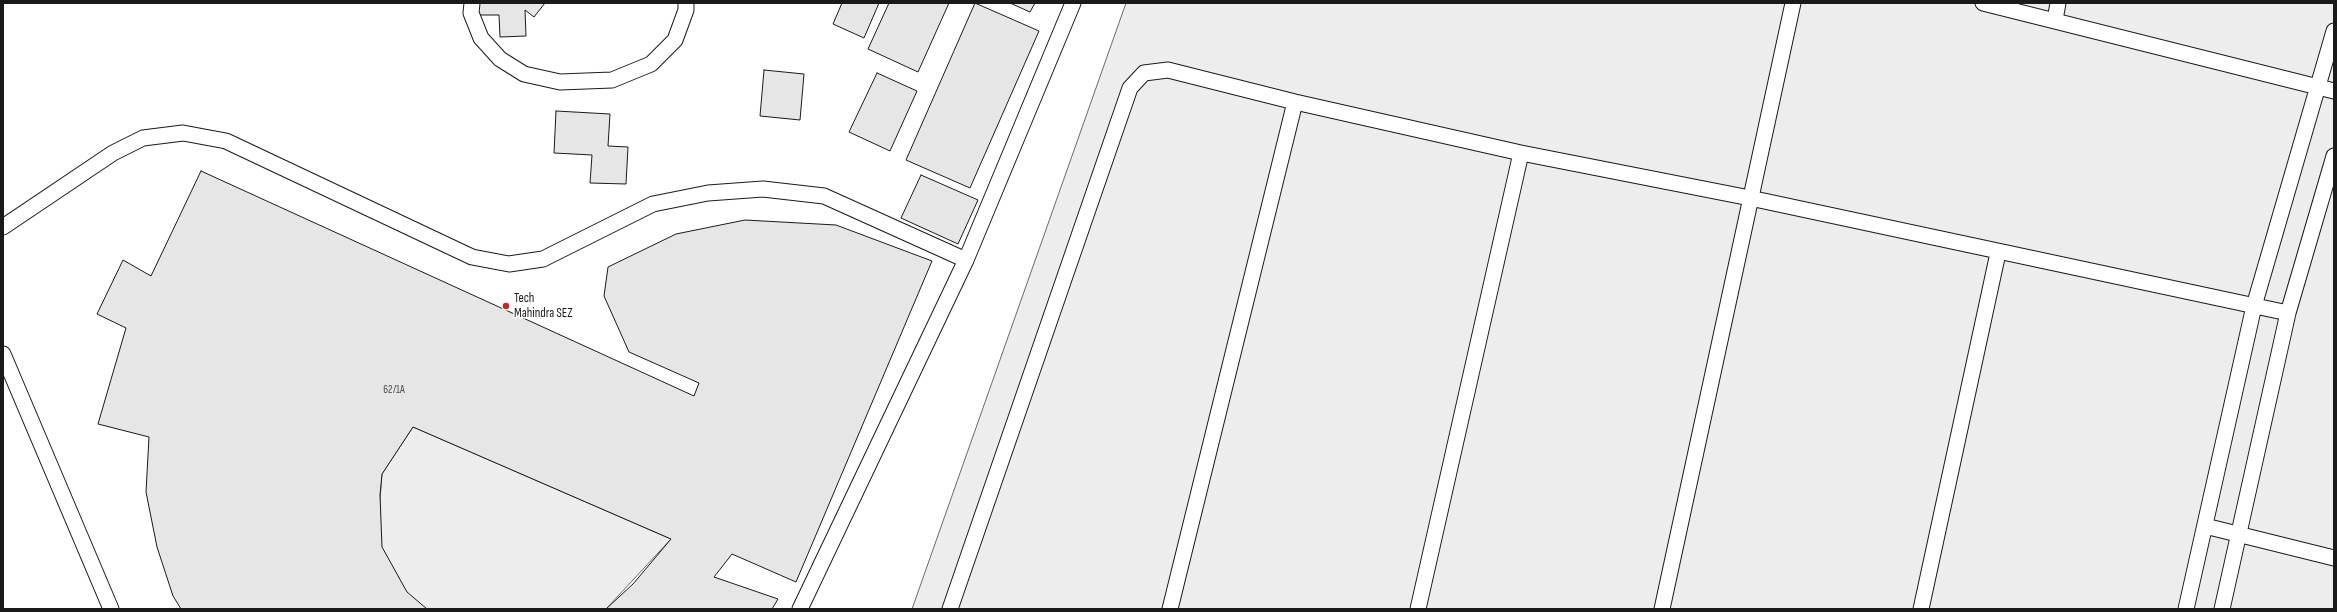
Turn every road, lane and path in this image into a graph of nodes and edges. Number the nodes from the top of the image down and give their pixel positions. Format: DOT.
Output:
graph roads {
  1 [pos="472,3"];
  2 [pos="686,3"];
  3 [pos="1073,3"];
  4 [pos="1792,3"];
  5 [pos="1984,3"];
  6 [pos="2058,3"];
  7 [pos="2055,20"];
  8 [pos="2334,31"];
  9 [pos="2318,86"];
  10 [pos="2334,91"];
  11 [pos="1295,102"];
  12 [pos="1521,153"];
  13 [pos="2334,156"];
  14 [pos="1750,198"];
  15 [pos="3,227"];
  16 [pos="1998,252"];
  17 [pos="966,260"];
  18 [pos="2254,306"];
  19 [pos="2288,313"];
  20 [pos="3,354"];
  21 [pos="2205,526"];
  22 [pos="2238,534"];
  23 [pos="2334,558"];
  24 [pos="111,609"];
  25 [pos="800,609"];
  26 [pos="950,609"];
  27 [pos="1170,609"];
  28 [pos="1418,609"];
  29 [pos="1662,609"];
  30 [pos="1922,609"];
  31 [pos="2186,609"];
  32 [pos="2222,609"];
  1 -- 2 [label="lane"];
  3 -- 17 [label="lane"];
  4 -- 14 [label="lane"];
  5 -- 7 [label="lane"];
  6 -- 7 [label="lane"];
  7 -- 9 [label="lane"];
  8 -- 9 [label="lane"];
  9 -- 10 [label="lane"];
  9 -- 18 [label="lane"];
  11 -- 12 [label="lane"];
  11 -- 26 [label="lane"];
  11 -- 27 [label="lane"];
  12 -- 14 [label="lane"];
  12 -- 28 [label="lane"];
  13 -- 19 [label="lane"];
  14 -- 16 [label="lane"];
  14 -- 29 [label="lane"];
  15 -- 17 [label="lane"];
  16 -- 18 [label="lane"];
  16 -- 30 [label="lane"];
  17 -- 25 [label="lane"];
  18 -- 19 [label="lane"];
  18 -- 21 [label="lane"];
  19 -- 22 [label="lane"];
  20 -- 24 [label="lane"];
  21 -- 22 [label="lane"];
  21 -- 31 [label="lane"];
  22 -- 23 [label="lane"];
  22 -- 32 [label="lane"];
}
